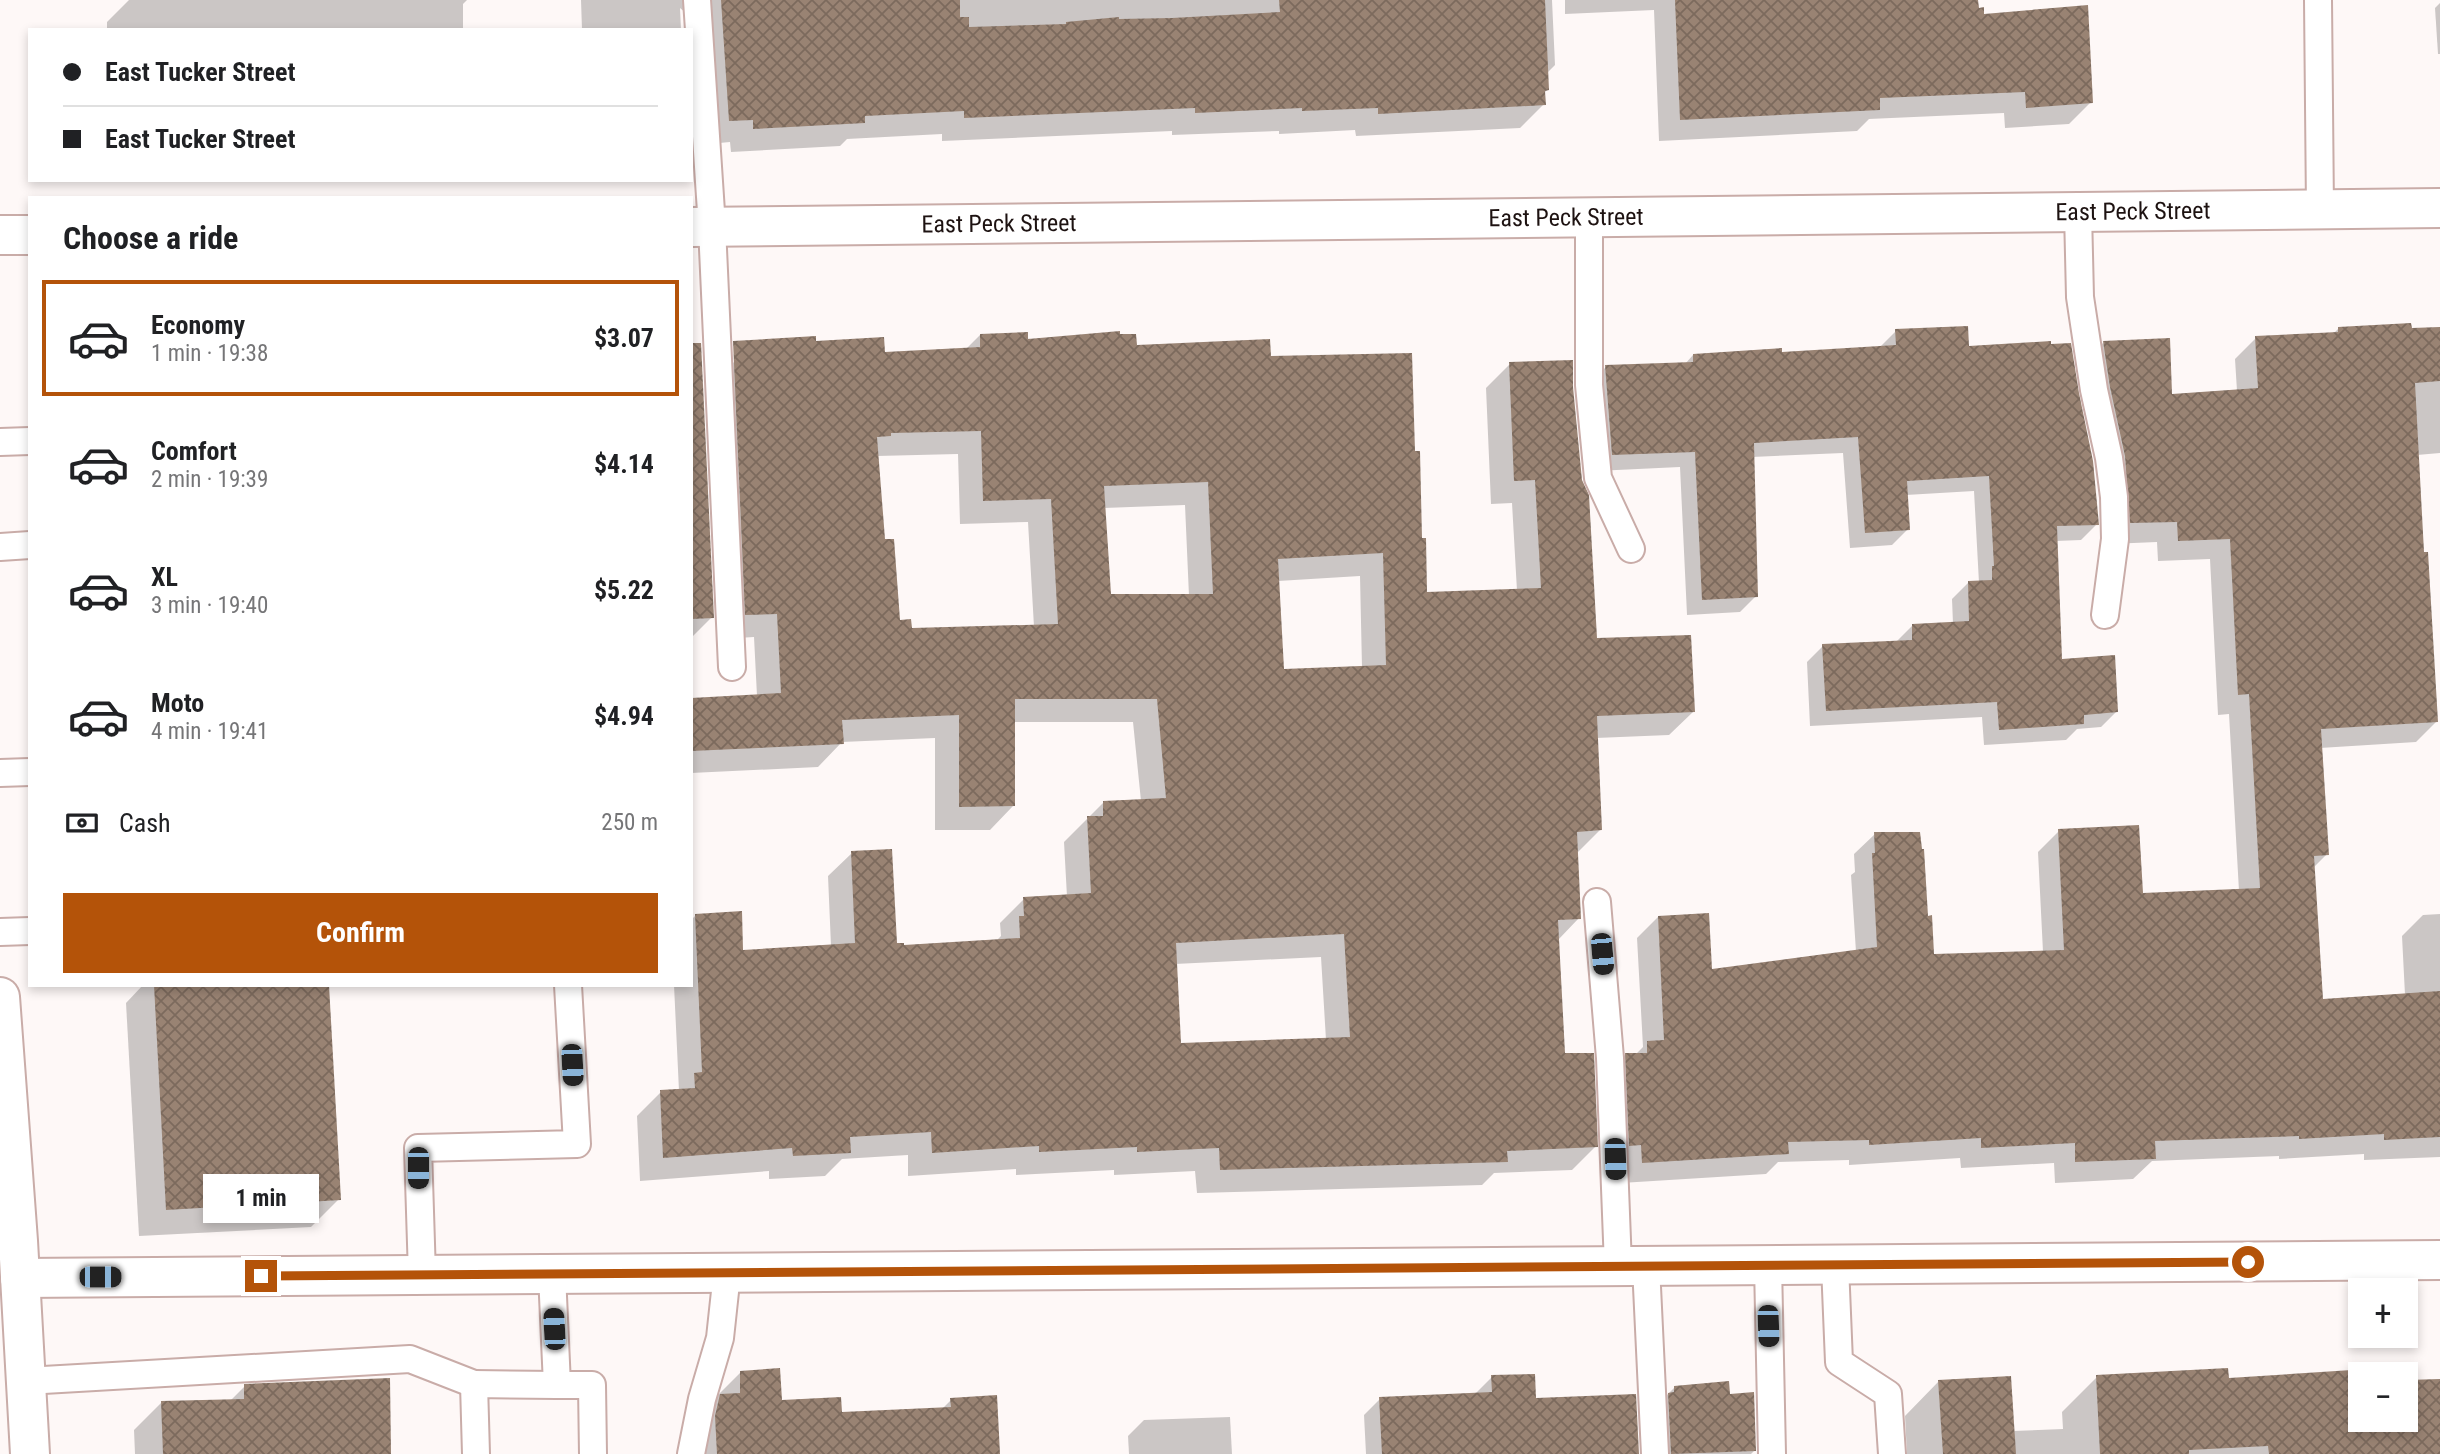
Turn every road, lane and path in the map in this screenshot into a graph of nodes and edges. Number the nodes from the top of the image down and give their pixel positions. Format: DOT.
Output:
graph roads {
  1 [pos="697,0"];
  2 [pos="2318,0"];
  3 [pos="2440,208"];
  4 [pos="2320,210"];
  5 [pos="2078,212"];
  6 [pos="1589,218"];
  7 [pos="702,227"];
  8 [pos="0,235"];
  9 [pos="28,235"];
  10 [pos="28,440"];
  11 [pos="0,442"];
  12 [pos="28,545"];
  13 [pos="0,547"];
  14 [pos="1631,549"];
  15 [pos="2105,615"];
  16 [pos="732,667"];
  17 [pos="28,772"];
  18 [pos="0,773"];
  19 [pos="1597,902"];
  20 [pos="28,931"];
  21 [pos="0,932"];
  22 [pos="568,987"];
  23 [pos="0,997"];
  24 [pos="13,1253"];
  25 [pos="2440,1260"];
  26 [pos="1768,1265"];
  27 [pos="1835,1265"];
  28 [pos="1632,1266"];
  29 [pos="727,1273"];
  30 [pos="552,1274"];
  31 [pos="422,1275"];
  32 [pos="26,1381"];
  33 [pos="474,1384"];
  34 [pos="557,1385"];
  35 [pos="30,1454"];
  36 [pos="476,1454"];
  37 [pos="593,1454"];
  38 [pos="691,1454"];
  39 [pos="1655,1454"];
  40 [pos="1772,1454"];
  41 [pos="1892,1454"];
  1 -- 7 [label="lane"];
  2 -- 4 [label="lane"];
  3 -- 4 [label="street, East Peck Street"];
  4 -- 5 [label="street, East Peck Street"];
  5 -- 6 [label="street, East Peck Street"];
  5 -- 15 [label="lane"];
  6 -- 7 [label="street, East Peck Street"];
  6 -- 14 [label="lane"];
  7 -- 16 [label="lane"];
  8 -- 9 [label="street"];
  10 -- 11 [label="lane"];
  12 -- 13 [label="lane"];
  17 -- 18 [label="lane"];
  19 -- 28 [label="lane"];
  20 -- 21 [label="lane"];
  22 -- 31 [label="lane"];
  23 -- 24 [label="street"];
  24 -- 31 [label="street"];
  24 -- 32 [label="street"];
  25 -- 27 [label="street"];
  26 -- 27 [label="street"];
  26 -- 28 [label="street"];
  26 -- 40 [label="lane"];
  27 -- 41 [label="lane"];
  28 -- 29 [label="street"];
  28 -- 39 [label="lane"];
  29 -- 30 [label="street"];
  29 -- 38 [label="lane"];
  30 -- 31 [label="street"];
  30 -- 34 [label="lane"];
  32 -- 33 [label="lane"];
  32 -- 35 [label="street"];
  33 -- 34 [label="lane"];
  33 -- 36 [label="lane"];
  34 -- 37 [label="lane"];
}
